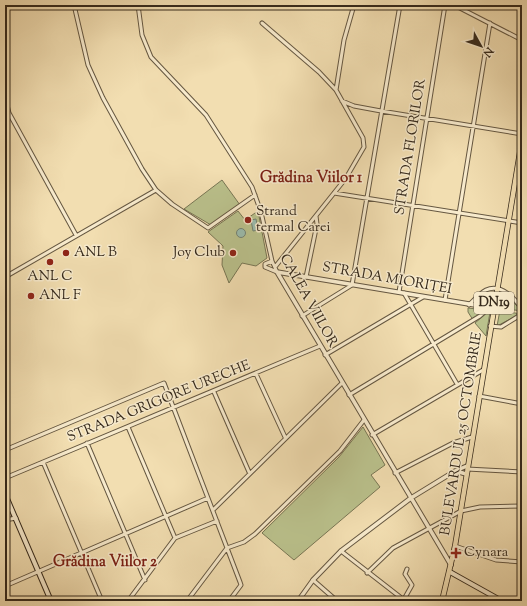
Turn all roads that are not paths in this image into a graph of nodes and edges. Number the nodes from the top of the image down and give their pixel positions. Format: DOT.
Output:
graph roads {
  1 [pos="74,5"];
  2 [pos="138,5"];
  3 [pos="354,5"];
  4 [pos="400,5"];
  5 [pos="445,5"];
  6 [pos="454,5"];
  7 [pos="262,23"];
  8 [pos="490,23"];
  9 [pos="522,40"];
  10 [pos="336,90"];
  11 [pos="5,97"];
  12 [pos="342,101"];
  13 [pos="354,106"];
  14 [pos="381,111"];
  15 [pos="348,112"];
  16 [pos="428,118"];
  17 [pos="472,126"];
  18 [pos="522,134"];
  19 [pos="522,140"];
  20 [pos="156,190"];
  21 [pos="334,193"];
  22 [pos="255,195"];
  23 [pos="367,197"];
  24 [pos="412,205"];
  25 [pos="459,212"];
  26 [pos="316,216"];
  27 [pos="509,221"];
  28 [pos="522,223"];
  29 [pos="76,236"];
  30 [pos="272,261"];
  31 [pos="275,267"];
  32 [pos="277,272"];
  33 [pos="5,277"];
  34 [pos="306,277"];
  35 [pos="352,285"];
  36 [pos="497,290"];
  37 [pos="399,292"];
  38 [pos="404,293"];
  39 [pos="423,297"];
  40 [pos="445,300"];
  41 [pos="410,304"];
  42 [pos="469,305"];
  43 [pos="491,308"];
  44 [pos="522,310"];
  45 [pos="522,314"];
  46 [pos="302,316"];
  47 [pos="490,326"];
  48 [pos="434,345"];
  49 [pos="320,346"];
  50 [pos="325,355"];
  51 [pos="483,370"];
  52 [pos="256,374"];
  53 [pos="342,383"];
  54 [pos="458,384"];
  55 [pos="214,392"];
  56 [pos="349,395"];
  57 [pos="479,396"];
  58 [pos="522,404"];
  59 [pos="174,408"];
  60 [pos="364,420"];
  61 [pos="128,427"];
  62 [pos="372,435"];
  63 [pos="285,437"];
  64 [pos="472,437"];
  65 [pos="87,444"];
  66 [pos="5,450"];
  67 [pos="43,462"];
  68 [pos="466,470"];
  69 [pos="455,471"];
  70 [pos="249,472"];
  71 [pos="522,472"];
  72 [pos="395,473"];
  73 [pos="5,478"];
  74 [pos="5,494"];
  75 [pos="208,498"];
  76 [pos="411,498"];
  77 [pos="522,506"];
  78 [pos="213,510"];
  79 [pos="461,511"];
  80 [pos="166,515"];
  81 [pos="16,518"];
  82 [pos="5,520"];
  83 [pos="217,521"];
  84 [pos="429,528"];
  85 [pos="124,534"];
  86 [pos="176,538"];
  87 [pos="455,546"];
  88 [pos="227,548"];
  89 [pos="342,551"];
  90 [pos="81,553"];
  91 [pos="522,562"];
  92 [pos="451,566"];
  93 [pos="407,569"];
  94 [pos="38,570"];
  95 [pos="450,572"];
  96 [pos="367,573"];
  97 [pos="144,580"];
  98 [pos="313,580"];
  99 [pos="5,586"];
  100 [pos="51,601"];
  101 [pos="102,601"];
  102 [pos="129,601"];
  103 [pos="187,601"];
  104 [pos="229,601"];
  105 [pos="298,601"];
  106 [pos="337,601"];
  107 [pos="403,601"];
  108 [pos="442,601"];
  109 [pos="502,601"];
  1 -- 20 [label="street"];
  2 -- 22 [label="street, CALEA VIILOR"];
  3 -- 10 [label="street"];
  4 -- 14 [label="street"];
  5 -- 16 [label="street, STRADA FLORILOR"];
  6 -- 8 [label="street"];
  7 -- 10 [label="street"];
  8 -- 9 [label="street"];
  8 -- 17 [label="street"];
  10 -- 12 [label="street"];
  11 -- 29 [label="street"];
  12 -- 13 [label="street"];
  12 -- 15 [label="street"];
  13 -- 14 [label="street"];
  13 -- 15 [label="street"];
  14 -- 16 [label="street"];
  14 -- 23 [label="street"];
  15 -- 21 [label="street"];
  16 -- 17 [label="street"];
  16 -- 24 [label="street, STRADA FLORILOR"];
  17 -- 18 [label="street"];
  17 -- 25 [label="street"];
  19 -- 27 [label="main road, BULEVARDUL 25 OCTOMBRIE / DN19"];
  20 -- 22 [label="street"];
  20 -- 29 [label="street"];
  21 -- 23 [label="street"];
  21 -- 26 [label="street"];
  22 -- 30 [label="street, CALEA VIILOR"];
  23 -- 24 [label="street"];
  23 -- 35 [label="street"];
  24 -- 25 [label="street"];
  24 -- 37 [label="street, STRADA FLORILOR"];
  25 -- 27 [label="street"];
  25 -- 40 [label="street"];
  26 -- 31 [label="street"];
  26 -- 34 [label="street"];
  27 -- 28 [label="street"];
  27 -- 36 [label="main road, BULEVARDUL 25 OCTOMBRIE / DN19"];
  29 -- 33 [label="street"];
  30 -- 31 [label="street, CALEA VIILOR"];
  30 -- 32 [label="street"];
  31 -- 32 [label="street, CALEA VIILOR"];
  32 -- 34 [label="street, STRADA MIORIȚEI"];
  32 -- 46 [label="street, CALEA VIILOR"];
  34 -- 35 [label="street, STRADA MIORIȚEI"];
  35 -- 37 [label="street, STRADA MIORIȚEI"];
  35 -- 46 [label="street"];
  36 -- 42 [label="street, STRADA MIORIȚEI"];
  36 -- 43 [label="main road, BULEVARDUL 25 OCTOMBRIE / DN19"];
  36 -- 44 [label="street"];
  37 -- 38 [label="street, STRADA MIORIȚEI"];
  38 -- 39 [label="street, STRADA MIORIȚEI"];
  38 -- 41 [label="street"];
  39 -- 40 [label="street, STRADA MIORIȚEI"];
  39 -- 41 [label="street"];
  40 -- 42 [label="street, STRADA MIORIȚEI"];
  41 -- 48 [label="street"];
  41 -- 50 [label="street"];
  42 -- 43 [label="street, STRADA MIORIȚEI"];
  43 -- 47 [label="main road, BULEVARDUL 25 OCTOMBRIE / DN19"];
  43 -- 48 [label="street"];
  45 -- 47 [label="street"];
  46 -- 49 [label="street, CALEA VIILOR"];
  47 -- 51 [label="main road, BULEVARDUL 25 OCTOMBRIE / DN19"];
  48 -- 54 [label="street"];
  48 -- 56 [label="street"];
  49 -- 50 [label="street, CALEA VIILOR"];
  49 -- 52 [label="street, STRADA GRIGORE URECHE"];
  50 -- 53 [label="street, CALEA VIILOR"];
  51 -- 54 [label="street"];
  51 -- 57 [label="main road, BULEVARDUL 25 OCTOMBRIE / DN19"];
  52 -- 55 [label="street, STRADA GRIGORE URECHE"];
  52 -- 63 [label="street"];
  53 -- 56 [label="street, CALEA VIILOR"];
  53 -- 63 [label="street"];
  54 -- 62 [label="street"];
  55 -- 59 [label="street, STRADA GRIGORE URECHE"];
  55 -- 70 [label="street"];
  56 -- 60 [label="street, CALEA VIILOR"];
  57 -- 58 [label="street"];
  57 -- 64 [label="main road, BULEVARDUL 25 OCTOMBRIE / DN19"];
  59 -- 61 [label="street, STRADA GRIGORE URECHE"];
  59 -- 66 [label="street"];
  59 -- 75 [label="street"];
  60 -- 62 [label="street, CALEA VIILOR"];
  60 -- 88 [label="street"];
  61 -- 65 [label="street, STRADA GRIGORE URECHE"];
  61 -- 80 [label="street"];
  62 -- 72 [label="street, CALEA VIILOR"];
  63 -- 70 [label="street"];
  64 -- 68 [label="main road, BULEVARDUL 25 OCTOMBRIE / DN19"];
  64 -- 72 [label="street"];
  65 -- 67 [label="street, STRADA GRIGORE URECHE"];
  65 -- 85 [label="street"];
  67 -- 73 [label="street, STRADA GRIGORE URECHE"];
  67 -- 90 [label="street"];
  68 -- 69 [label="street"];
  68 -- 69 [label="street"];
  68 -- 71 [label="street"];
  68 -- 79 [label="main road, BULEVARDUL 25 OCTOMBRIE / DN19"];
  69 -- 76 [label="street"];
  70 -- 78 [label="street"];
  72 -- 76 [label="street, CALEA VIILOR"];
  74 -- 81 [label="main road"];
  75 -- 78 [label="street"];
  75 -- 80 [label="street"];
  76 -- 84 [label="street, CALEA VIILOR"];
  76 -- 89 [label="street"];
  77 -- 79 [label="street"];
  78 -- 83 [label="street"];
  79 -- 84 [label="street"];
  79 -- 87 [label="main road, BULEVARDUL 25 OCTOMBRIE / DN19"];
  80 -- 85 [label="street"];
  80 -- 86 [label="street"];
  81 -- 82 [label="street"];
  81 -- 94 [label="main road"];
  83 -- 86 [label="street"];
  83 -- 88 [label="street"];
  84 -- 92 [label="street, CALEA VIILOR"];
  84 -- 96 [label="street"];
  85 -- 90 [label="street"];
  85 -- 97 [label="street"];
  86 -- 97 [label="street"];
  87 -- 91 [label="street"];
  87 -- 92 [label="main road, BULEVARDUL 25 OCTOMBRIE / DN19"];
  88 -- 103 [label="street"];
  88 -- 104 [label="street"];
  89 -- 96 [label="street"];
  89 -- 98 [label="street"];
  90 -- 94 [label="street"];
  90 -- 101 [label="street"];
  92 -- 95 [label="main road, DN19"];
  93 -- 107 [label="street"];
  94 -- 99 [label="street"];
  94 -- 100 [label="main road"];
  95 -- 108 [label="main road, DN19"];
  95 -- 109 [label="main road"];
  96 -- 107 [label="street"];
  97 -- 102 [label="street"];
  98 -- 105 [label="street"];
  98 -- 106 [label="street"];
}
